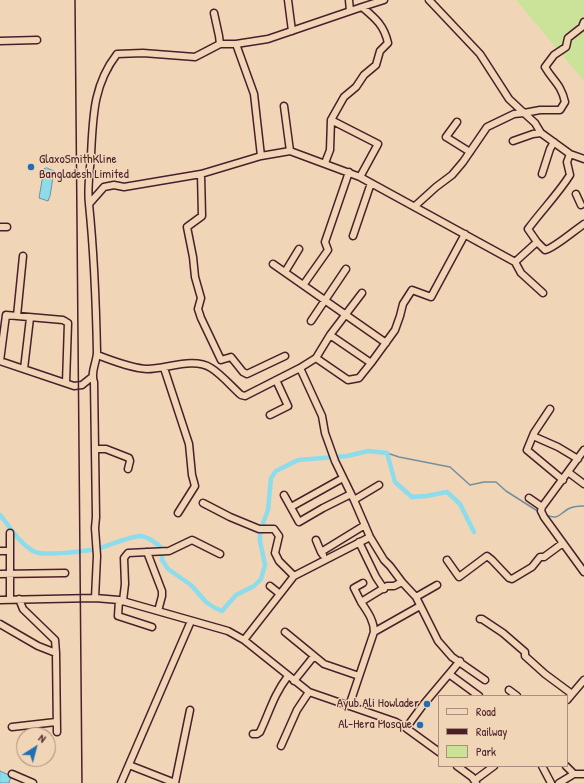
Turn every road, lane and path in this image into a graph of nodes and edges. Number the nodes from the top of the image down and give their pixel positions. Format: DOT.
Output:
graph roads {
  1 [pos="288,0"];
  2 [pos="349,0"];
  3 [pos="384,0"];
  4 [pos="429,0"];
  5 [pos="362,7"];
  6 [pos="350,10"];
  7 [pos="214,13"];
  8 [pos="584,25"];
  9 [pos="292,31"];
  10 [pos="37,40"];
  11 [pos="0,41"];
  12 [pos="220,44"];
  13 [pos="236,44"];
  14 [pos="284,106"];
  15 [pos="524,113"];
  16 [pos="332,120"];
  17 [pos="457,122"];
  18 [pos="541,133"];
  19 [pos="512,141"];
  20 [pos="554,142"];
  21 [pos="290,151"];
  22 [pos="470,152"];
  23 [pos="570,154"];
  24 [pos="261,156"];
  25 [pos="584,159"];
  26 [pos="325,164"];
  27 [pos="349,172"];
  28 [pos="201,174"];
  29 [pos="542,174"];
  30 [pos="360,177"];
  31 [pos="371,182"];
  32 [pos="576,194"];
  33 [pos="89,204"];
  34 [pos="415,206"];
  35 [pos="583,206"];
  36 [pos="584,224"];
  37 [pos="0,227"];
  38 [pos="7,227"];
  39 [pos="465,234"];
  40 [pos="353,236"];
  41 [pos="537,242"];
  42 [pos="299,249"];
  43 [pos="23,256"];
  44 [pos="515,262"];
  45 [pos="273,264"];
  46 [pos="346,270"];
  47 [pos="285,272"];
  48 [pos="304,284"];
  49 [pos="362,293"];
  50 [pos="543,293"];
  51 [pos="326,300"];
  52 [pos="346,314"];
  53 [pos="17,316"];
  54 [pos="30,318"];
  55 [pos="311,321"];
  56 [pos="330,335"];
  57 [pos="386,343"];
  58 [pos="97,355"];
  59 [pos="285,356"];
  60 [pos="316,358"];
  61 [pos="0,361"];
  62 [pos="372,363"];
  63 [pos="164,368"];
  64 [pos="300,368"];
  65 [pos="24,369"];
  66 [pos="92,377"];
  67 [pos="276,380"];
  68 [pos="66,383"];
  69 [pos="550,409"];
  70 [pos="270,415"];
  71 [pos="533,436"];
  72 [pos="96,449"];
  73 [pos="584,450"];
  74 [pos="578,459"];
  75 [pos="128,469"];
  76 [pos="568,472"];
  77 [pos="343,478"];
  78 [pos="563,480"];
  79 [pos="584,484"];
  80 [pos="379,485"];
  81 [pos="351,494"];
  82 [pos="284,495"];
  83 [pos="529,498"];
  84 [pos="354,500"];
  85 [pos="203,503"];
  86 [pos="291,507"];
  87 [pos="542,512"];
  88 [pos="178,513"];
  89 [pos="365,525"];
  90 [pos="10,534"];
  91 [pos="370,537"];
  92 [pos="316,540"];
  93 [pos="359,542"];
  94 [pos="563,543"];
  95 [pos="0,551"];
  96 [pos="9,551"];
  97 [pos="147,552"];
  98 [pos="321,552"];
  99 [pos="220,554"];
  100 [pos="327,559"];
  101 [pos="447,560"];
  102 [pos="584,572"];
  103 [pos="65,573"];
  104 [pos="0,574"];
  105 [pos="10,574"];
  106 [pos="294,576"];
  107 [pos="402,582"];
  108 [pos="363,583"];
  109 [pos="437,585"];
  110 [pos="270,586"];
  111 [pos="384,589"];
  112 [pos="280,594"];
  113 [pos="416,597"];
  114 [pos="95,598"];
  115 [pos="10,599"];
  116 [pos="19,599"];
  117 [pos="0,600"];
  118 [pos="121,600"];
  119 [pos="361,602"];
  120 [pos="420,606"];
  121 [pos="158,611"];
  122 [pos="480,619"];
  123 [pos="191,621"];
  124 [pos="0,624"];
  125 [pos="152,627"];
  126 [pos="285,632"];
  127 [pos="374,632"];
  128 [pos="244,640"];
  129 [pos="56,653"];
  130 [pos="314,656"];
  131 [pos="460,662"];
  132 [pos="449,674"];
  133 [pos="288,676"];
  134 [pos="359,676"];
  135 [pos="485,680"];
  136 [pos="584,680"];
  137 [pos="294,681"];
  138 [pos="508,690"];
  139 [pos="309,692"];
  140 [pos="572,694"];
  141 [pos="478,695"];
  142 [pos="516,695"];
  143 [pos="568,699"];
  144 [pos="349,706"];
  145 [pos="190,710"];
  146 [pos="56,722"];
  147 [pos="12,727"];
  148 [pos="406,728"];
  149 [pos="57,732"];
  150 [pos="253,734"];
  151 [pos="281,746"];
  152 [pos="438,751"];
  153 [pos="130,765"];
  154 [pos="459,767"];
  155 [pos="493,767"];
  156 [pos="543,767"];
  157 [pos="567,767"];
  158 [pos="12,774"];
  159 [pos="574,774"];
  160 [pos="584,774"];
  161 [pos="475,781"];
  162 [pos="33,783"];
  163 [pos="121,783"];
  164 [pos="175,783"];
  165 [pos="551,783"];
  166 [pos="559,783"];
  1 -- 9 [label="street"];
  2 -- 6 [label="street"];
  3 -- 5 [label="street"];
  4 -- 15 [label="street"];
  5 -- 6 [label="street"];
  5 -- 16 [label="street"];
  6 -- 9 [label="street"];
  7 -- 12 [label="street"];
  8 -- 15 [label="street"];
  9 -- 13 [label="street"];
  10 -- 11 [label="street"];
  12 -- 13 [label="street"];
  12 -- 33 [label="street"];
  13 -- 24 [label="street"];
  14 -- 21 [label="street"];
  15 -- 18 [label="street"];
  15 -- 22 [label="street"];
  16 -- 26 [label="street"];
  16 -- 30 [label="street"];
  17 -- 22 [label="street"];
  18 -- 19 [label="street"];
  18 -- 20 [label="street"];
  20 -- 23 [label="street"];
  20 -- 29 [label="street"];
  21 -- 24 [label="street"];
  21 -- 26 [label="street"];
  22 -- 34 [label="street"];
  23 -- 25 [label="street"];
  23 -- 41 [label="street"];
  24 -- 28 [label="street"];
  26 -- 27 [label="street"];
  27 -- 30 [label="street"];
  27 -- 48 [label="street"];
  28 -- 33 [label="street"];
  28 -- 59 [label="street"];
  30 -- 31 [label="street"];
  31 -- 34 [label="street"];
  31 -- 40 [label="street"];
  32 -- 35 [label="street"];
  33 -- 58 [label="street"];
  34 -- 39 [label="street"];
  36 -- 41 [label="street"];
  37 -- 38 [label="street"];
  39 -- 44 [label="street"];
  39 -- 57 [label="street"];
  41 -- 44 [label="street"];
  42 -- 47 [label="street"];
  43 -- 53 [label="street"];
  44 -- 50 [label="street"];
  45 -- 47 [label="street"];
  46 -- 51 [label="street"];
  47 -- 48 [label="street"];
  48 -- 51 [label="street"];
  49 -- 52 [label="street"];
  51 -- 52 [label="street"];
  51 -- 55 [label="street"];
  52 -- 56 [label="street"];
  52 -- 57 [label="street"];
  53 -- 54 [label="street"];
  53 -- 61 [label="street"];
  54 -- 65 [label="street"];
  54 -- 68 [label="street"];
  56 -- 60 [label="street"];
  56 -- 62 [label="street"];
  57 -- 62 [label="street"];
  58 -- 63 [label="street"];
  58 -- 66 [label="street"];
  60 -- 62 [label="street"];
  60 -- 64 [label="street"];
  61 -- 65 [label="street"];
  63 -- 67 [label="street"];
  63 -- 88 [label="street"];
  64 -- 67 [label="street"];
  64 -- 77 [label="street"];
  65 -- 68 [label="street"];
  66 -- 68 [label="street"];
  66 -- 72 [label="street"];
  67 -- 70 [label="street"];
  69 -- 71 [label="street"];
  71 -- 74 [label="street"];
  71 -- 78 [label="street"];
  72 -- 75 [label="street"];
  72 -- 114 [label="street"];
  73 -- 74 [label="street"];
  74 -- 76 [label="street"];
  76 -- 78 [label="street"];
  76 -- 79 [label="street"];
  77 -- 81 [label="street"];
  77 -- 86 [label="street"];
  78 -- 87 [label="street"];
  80 -- 84 [label="street"];
  81 -- 84 [label="street"];
  81 -- 86 [label="street"];
  82 -- 86 [label="street"];
  83 -- 87 [label="street"];
  84 -- 89 [label="street"];
  85 -- 106 [label="street"];
  87 -- 94 [label="street"];
  89 -- 91 [label="street"];
  89 -- 98 [label="street"];
  90 -- 96 [label="street"];
  91 -- 93 [label="street"];
  91 -- 107 [label="street"];
  92 -- 98 [label="street"];
  93 -- 100 [label="street"];
  93 -- 111 [label="street"];
  94 -- 101 [label="street"];
  94 -- 102 [label="street"];
  95 -- 96 [label="street"];
  96 -- 105 [label="street"];
  97 -- 99 [label="street"];
  97 -- 118 [label="street"];
  97 -- 121 [label="street"];
  98 -- 100 [label="street"];
  100 -- 106 [label="street"];
  103 -- 105 [label="street"];
  104 -- 105 [label="street"];
  105 -- 115 [label="street"];
  106 -- 112 [label="street"];
  107 -- 111 [label="street"];
  107 -- 113 [label="street"];
  108 -- 119 [label="street"];
  109 -- 113 [label="street"];
  110 -- 112 [label="street"];
  111 -- 119 [label="street"];
  112 -- 128 [label="street"];
  113 -- 120 [label="street"];
  114 -- 116 [label="street"];
  114 -- 118 [label="street"];
  115 -- 116 [label="street"];
  115 -- 117 [label="street"];
  116 -- 129 [label="street"];
  118 -- 121 [label="street"];
  118 -- 125 [label="street"];
  119 -- 127 [label="street"];
  120 -- 127 [label="street"];
  120 -- 131 [label="street"];
  121 -- 123 [label="street"];
  122 -- 140 [label="street"];
  123 -- 128 [label="street"];
  123 -- 153 [label="street"];
  124 -- 129 [label="street"];
  126 -- 130 [label="street"];
  127 -- 134 [label="street"];
  128 -- 133 [label="street"];
  129 -- 146 [label="street"];
  130 -- 134 [label="street"];
  130 -- 137 [label="street"];
  131 -- 132 [label="street"];
  131 -- 135 [label="street"];
  132 -- 141 [label="street"];
  132 -- 148 [label="street"];
  133 -- 137 [label="street"];
  133 -- 150 [label="street"];
  134 -- 144 [label="street"];
  136 -- 140 [label="street"];
  137 -- 139 [label="street"];
  138 -- 142 [label="street"];
  139 -- 144 [label="street"];
  139 -- 151 [label="street"];
  140 -- 143 [label="street"];
  144 -- 148 [label="street"];
  145 -- 164 [label="street"];
  146 -- 147 [label="street"];
  146 -- 149 [label="street"];
  148 -- 152 [label="street"];
  153 -- 163 [label="street"];
  153 -- 164 [label="street"];
  154 -- 161 [label="street"];
  155 -- 161 [label="street"];
  156 -- 165 [label="street"];
  157 -- 159 [label="street"];
  158 -- 162 [label="street"];
  159 -- 160 [label="street"];
  159 -- 166 [label="street"];
}
